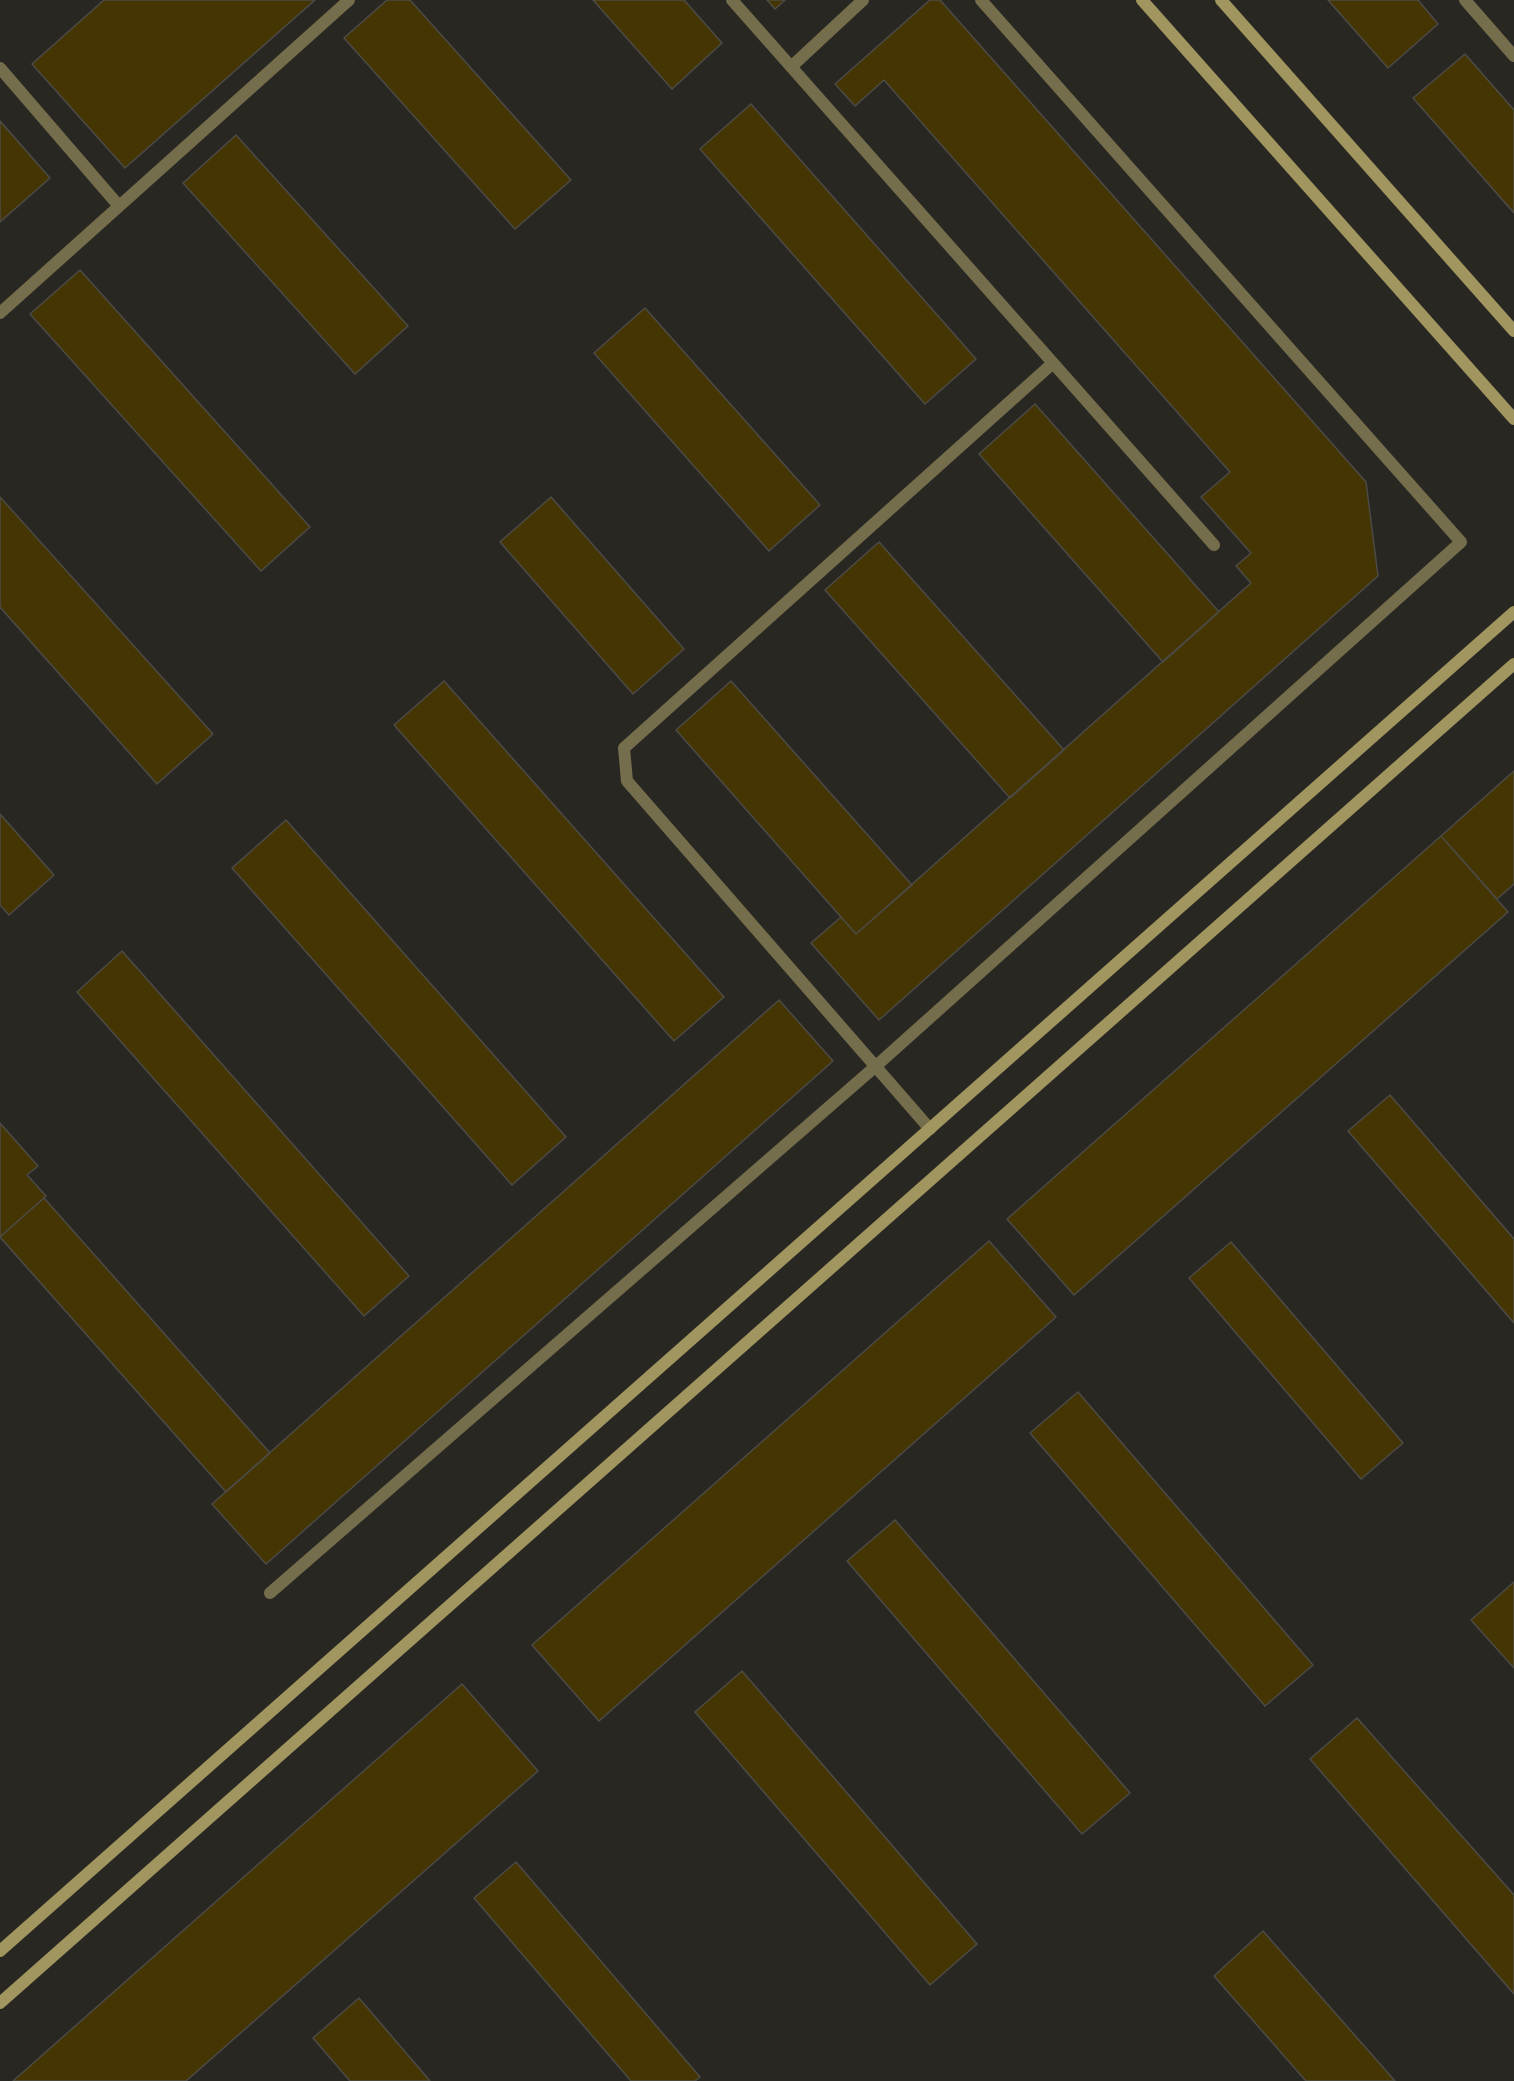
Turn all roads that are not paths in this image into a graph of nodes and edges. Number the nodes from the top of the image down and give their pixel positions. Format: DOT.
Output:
graph roads {
  1 [pos="348,0"];
  2 [pos="732,0"];
  3 [pos="863,0"];
  4 [pos="981,0"];
  5 [pos="1142,0"];
  6 [pos="1221,0"];
  7 [pos="1465,0"];
  8 [pos="1514,56"];
  9 [pos="791,67"];
  10 [pos="0,68"];
  11 [pos="119,206"];
  12 [pos="0,313"];
  13 [pos="1514,331"];
  14 [pos="1053,363"];
  15 [pos="1514,419"];
  16 [pos="1214,545"];
  17 [pos="1514,612"];
  18 [pos="1514,664"];
  19 [pos="876,1066"];
  20 [pos="930,1129"];
  21 [pos="270,1593"];
  22 [pos="0,1951"];
  23 [pos="0,2003"];
  1 -- 11 [label="street"];
  2 -- 9 [label="street"];
  3 -- 9 [label="street"];
  4 -- 19 [label="street"];
  5 -- 15 [label="street"];
  6 -- 13 [label="street"];
  7 -- 8 [label="street"];
  9 -- 14 [label="street"];
  10 -- 11 [label="street"];
  11 -- 12 [label="street"];
  14 -- 16 [label="street"];
  14 -- 19 [label="street"];
  17 -- 20 [label="street"];
  18 -- 23 [label="street"];
  19 -- 20 [label="street"];
  19 -- 21 [label="street"];
  20 -- 22 [label="street"];
}
